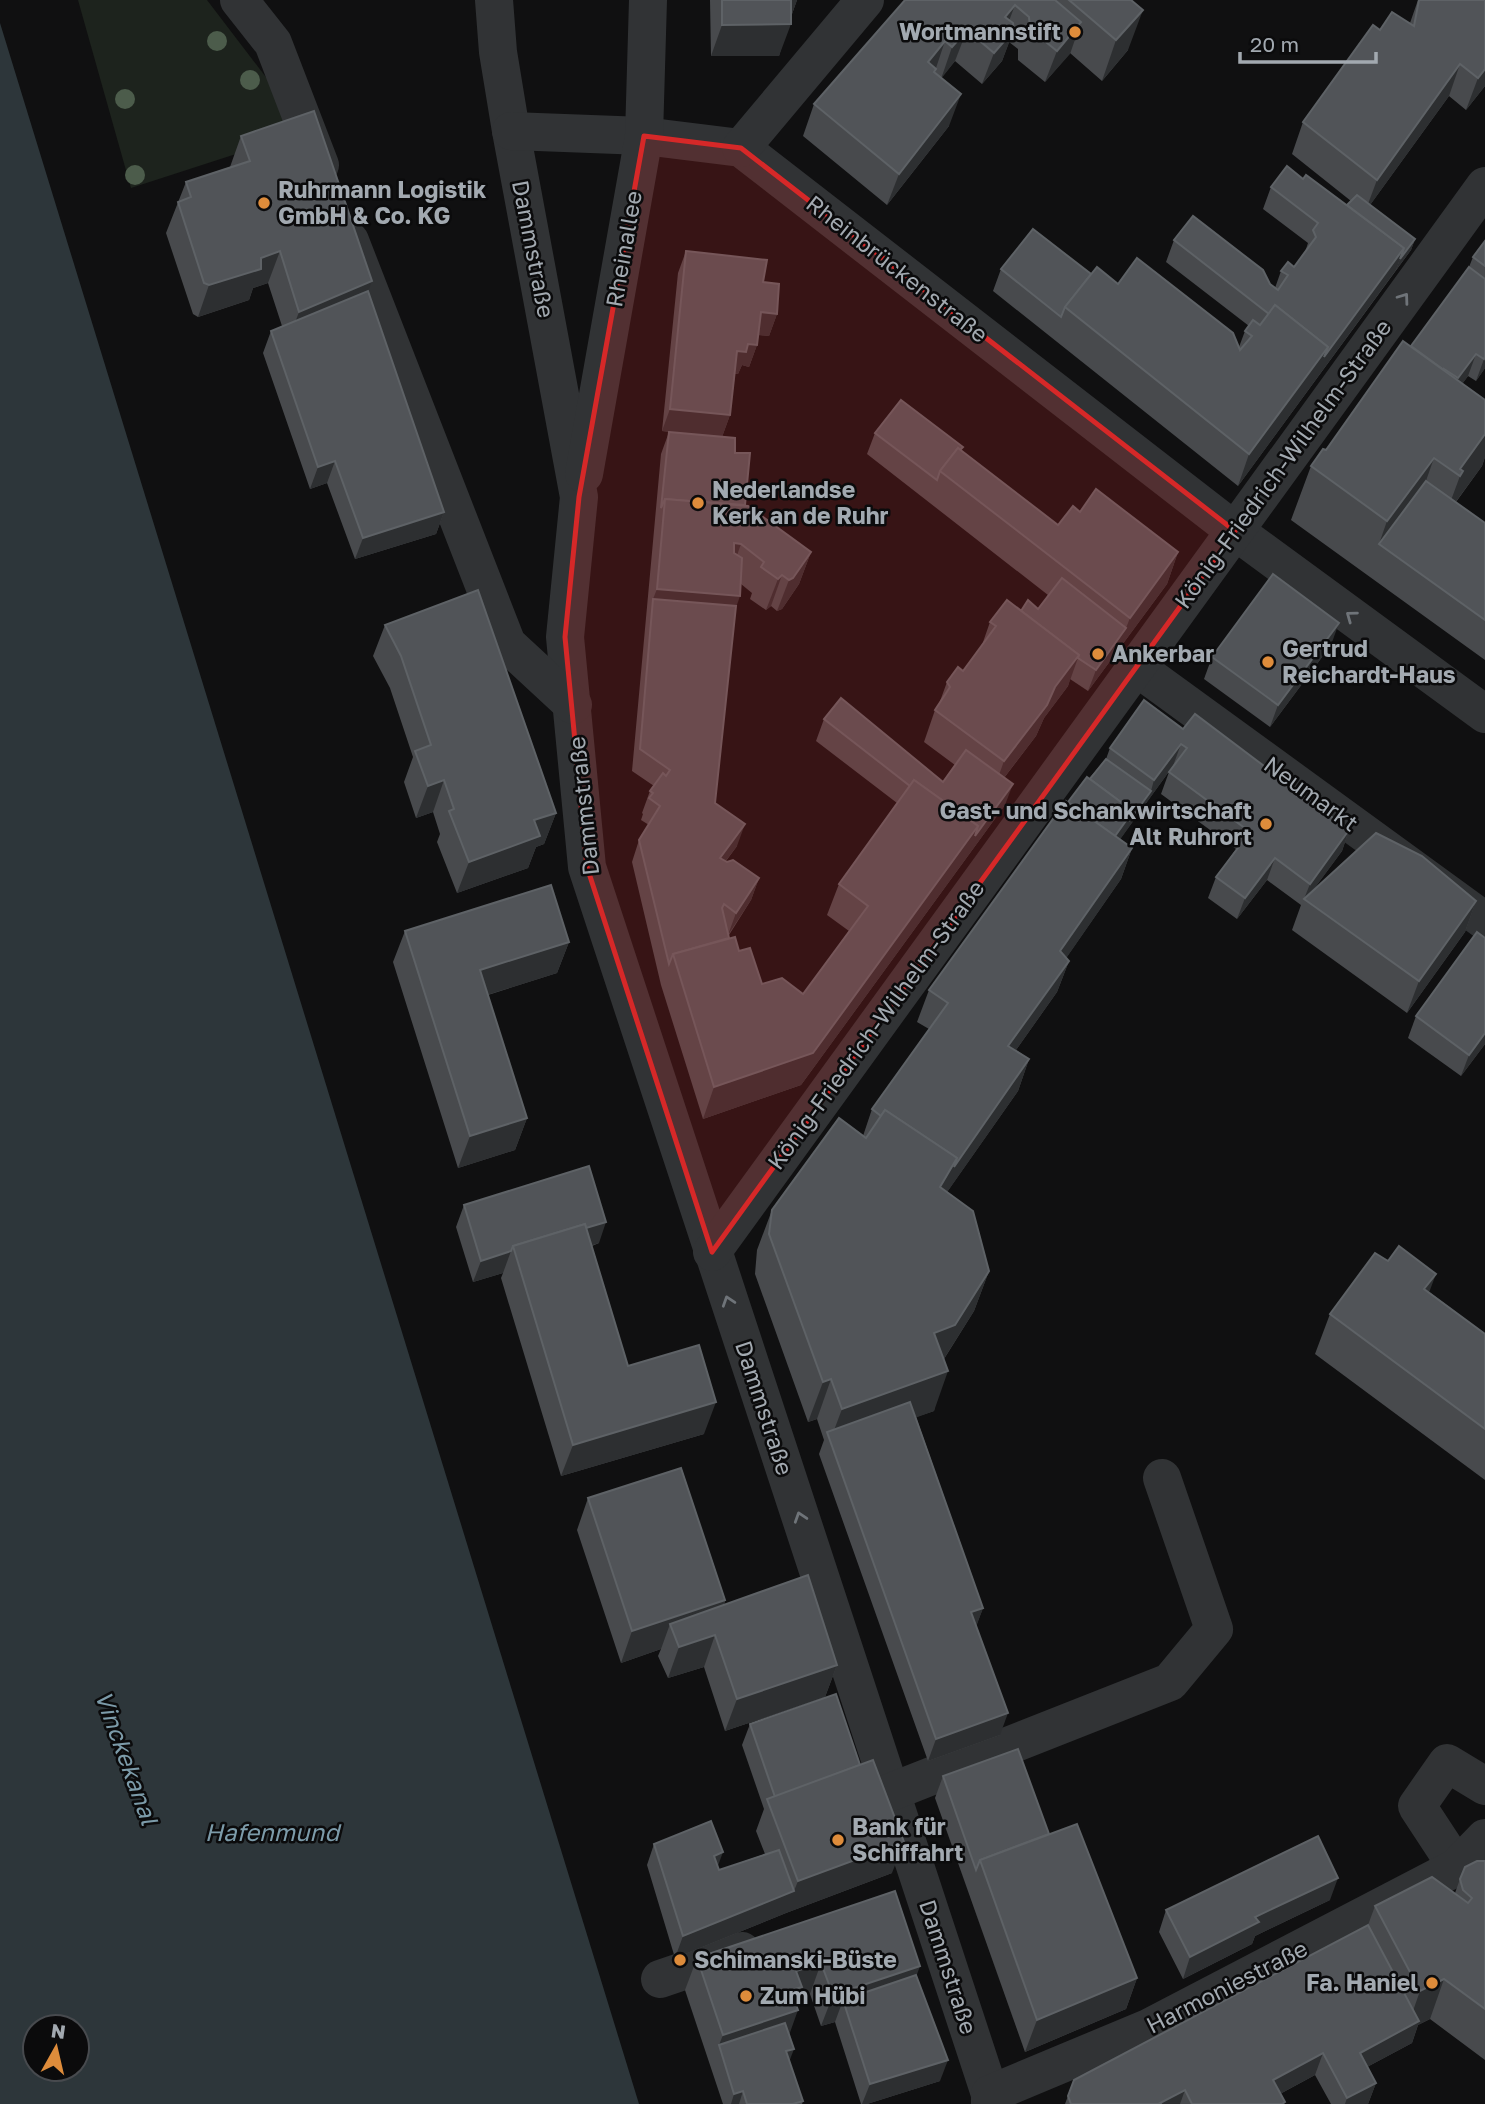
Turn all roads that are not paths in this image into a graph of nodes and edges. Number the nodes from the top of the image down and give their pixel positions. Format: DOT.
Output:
graph roads {
  1 [pos="239,0"];
  2 [pos="494,0"];
  3 [pos="648,0"];
  4 [pos="865,0"];
  5 [pos="511,131"];
  6 [pos="644,136"];
  7 [pos="741,148"];
  8 [pos="1485,186"];
  9 [pos="579,497"];
  10 [pos="1235,531"];
  11 [pos="1136,667"];
  12 [pos="573,705"];
  13 [pos="1485,714"];
  14 [pos="1485,920"];
  15 [pos="712,1252"];
  16 [pos="1162,1478"];
  17 [pos="1485,1786"];
  18 [pos="891,1792"];
  19 [pos="1485,1838"];
  20 [pos="1457,1867"];
  21 [pos="923,1889"];
  22 [pos="883,1902"];
  23 [pos="778,1938"];
  24 [pos="660,1979"];
  25 [pos="990,2099"];
  1 -- 12 [label="street, Dammstraße"];
  2 -- 5 [label="street, Dammstraße"];
  3 -- 6 [label="street, Rheinallee"];
  4 -- 7 [label="street"];
  5 -- 6 [label="street"];
  5 -- 9 [label="street, Dammstraße"];
  6 -- 7 [label="street"];
  6 -- 9 [label="street, Rheinallee"];
  7 -- 10 [label="street, Rheinbrückenstraße"];
  10 -- 8 [label="street, König-Friedrich-Wilhelm-Straße, one-way"];
  9 -- 12 [label="street, Dammstraße"];
  10 -- 11 [label="street, König-Friedrich-Wilhelm-Straße"];
  13 -- 10 [label="street, one-way"];
  11 -- 14 [label="street, Neumarkt"];
  11 -- 15 [label="street, König-Friedrich-Wilhelm-Straße"];
  12 -- 15 [label="street, Dammstraße"];
  18 -- 15 [label="street, Dammstraße, one-way"];
  16 -- 18 [label="street"];
  17 -- 20 [label="street"];
  18 -- 21 [label="street, Dammstraße"];
  19 -- 20 [label="street, Harmoniestraße"];
  20 -- 25 [label="street, Harmoniestraße"];
  21 -- 22 [label="street"];
  21 -- 25 [label="street, Dammstraße"];
  23 -- 24 [label="street"];
}
